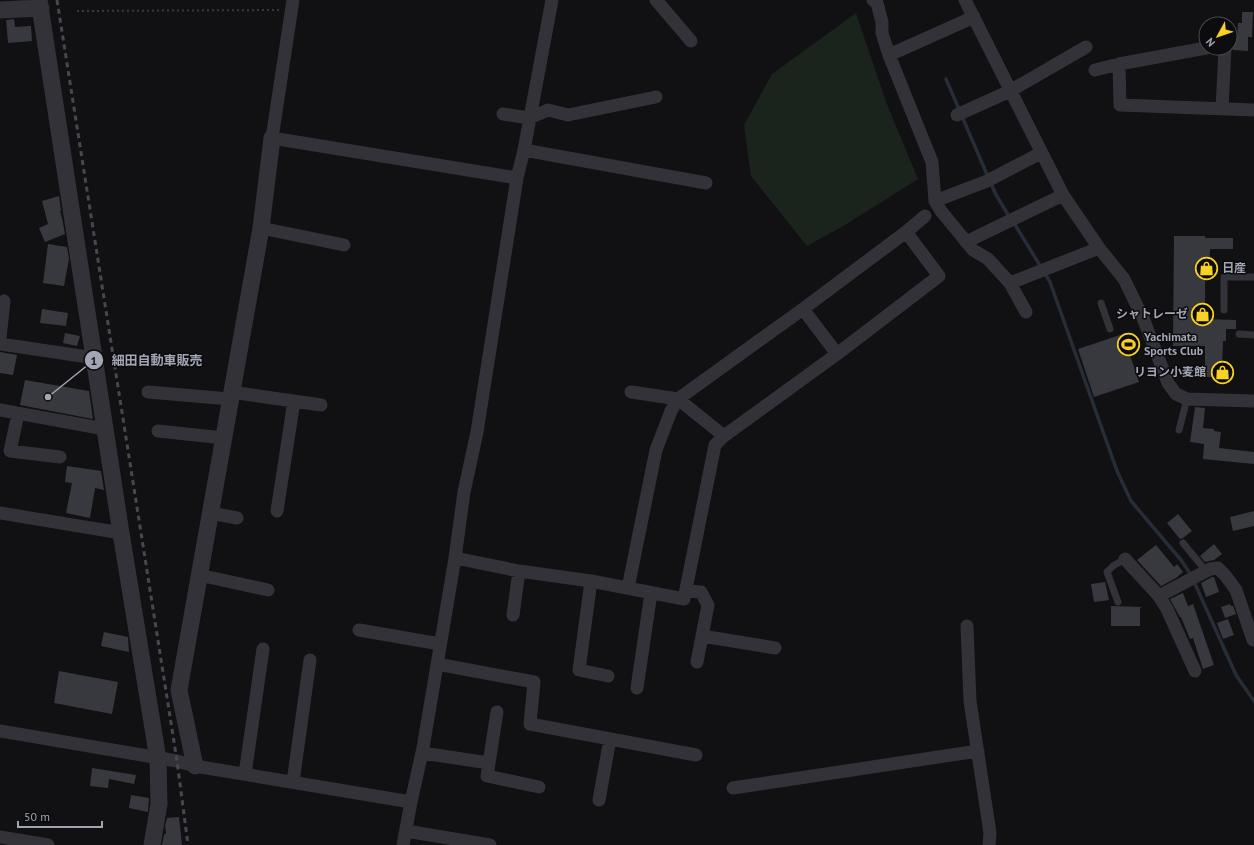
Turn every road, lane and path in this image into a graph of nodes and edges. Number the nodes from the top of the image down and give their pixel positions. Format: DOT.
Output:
graph roads {
  1 [pos="552,0"];
  2 [pos="656,0"];
  3 [pos="965,0"];
  4 [pos="878,1"];
  5 [pos="40,4"];
  6 [pos="292,5"];
  7 [pos="0,10"];
  8 [pos="77,11"];
  9 [pos="974,17"];
  10 [pos="691,41"];
  11 [pos="1086,47"];
  12 [pos="1198,49"];
  13 [pos="889,55"];
  14 [pos="1225,56"];
  15 [pos="1119,64"];
  16 [pos="1095,70"];
  17 [pos="1010,91"];
  18 [pos="656,97"];
  19 [pos="1222,109"];
  20 [pos="1254,110"];
  21 [pos="503,114"];
  22 [pos="957,115"];
  23 [pos="529,118"];
  24 [pos="272,138"];
  25 [pos="524,150"];
  26 [pos="1041,153"];
  27 [pos="517,178"];
  28 [pos="706,183"];
  29 [pos="1063,195"];
  30 [pos="935,200"];
  31 [pos="925,216"];
  32 [pos="261,228"];
  33 [pos="906,232"];
  34 [pos="966,242"];
  35 [pos="344,245"];
  36 [pos="1098,248"];
  37 [pos="1254,277"];
  38 [pos="1010,283"];
  39 [pos="4,301"];
  40 [pos="1101,303"];
  41 [pos="803,309"];
  42 [pos="1224,310"];
  43 [pos="1026,312"];
  44 [pos="1110,329"];
  45 [pos="1239,334"];
  46 [pos="1254,334"];
  47 [pos="0,338"];
  48 [pos="0,344"];
  49 [pos="837,354"];
  50 [pos="95,358"];
  51 [pos="148,392"];
  52 [pos="631,392"];
  53 [pos="231,395"];
  54 [pos="678,399"];
  55 [pos="1187,399"];
  56 [pos="294,401"];
  57 [pos="1254,401"];
  58 [pos="321,405"];
  59 [pos="0,410"];
  60 [pos="18,414"];
  61 [pos="105,429"];
  62 [pos="1179,430"];
  63 [pos="158,431"];
  64 [pos="724,436"];
  65 [pos="224,438"];
  66 [pos="60,457"];
  67 [pos="277,511"];
  68 [pos="0,513"];
  69 [pos="210,513"];
  70 [pos="237,518"];
  71 [pos="121,533"];
  72 [pos="1183,543"];
  73 [pos="455,558"];
  74 [pos="1126,559"];
  75 [pos="519,571"];
  76 [pos="1206,571"];
  77 [pos="199,575"];
  78 [pos="591,581"];
  79 [pos="628,588"];
  80 [pos="268,590"];
  81 [pos="686,591"];
  82 [pos="651,593"];
  83 [pos="1159,596"];
  84 [pos="1118,602"];
  85 [pos="513,615"];
  86 [pos="967,626"];
  87 [pos="359,630"];
  88 [pos="702,636"];
  89 [pos="1254,640"];
  90 [pos="440,644"];
  91 [pos="775,648"];
  92 [pos="263,649"];
  93 [pos="310,660"];
  94 [pos="697,662"];
  95 [pos="437,664"];
  96 [pos="1195,671"];
  97 [pos="608,676"];
  98 [pos="637,688"];
  99 [pos="497,712"];
  100 [pos="0,732"];
  101 [pos="610,739"];
  102 [pos="978,751"];
  103 [pos="422,753"];
  104 [pos="696,755"];
  105 [pos="158,759"];
  106 [pos="489,764"];
  107 [pos="195,766"];
  108 [pos="245,774"];
  109 [pos="293,782"];
  110 [pos="539,787"];
  111 [pos="733,788"];
  112 [pos="599,800"];
  113 [pos="411,802"];
  114 [pos="406,831"];
  115 [pos="0,837"];
  116 [pos="48,845"];
  117 [pos="152,845"];
  118 [pos="403,845"];
  119 [pos="490,845"];
  120 [pos="990,845"];
  1 -- 23 [label="street"];
  2 -- 10 [label="street"];
  3 -- 9 [label="street"];
  4 -- 13 [label="street"];
  5 -- 7 [label="street"];
  5 -- 50 [label="street"];
  6 -- 8 [label="path"];
  6 -- 24 [label="street"];
  9 -- 13 [label="street"];
  9 -- 17 [label="street"];
  11 -- 17 [label="street"];
  12 -- 15 [label="street"];
  13 -- 30 [label="street"];
  14 -- 19 [label="street"];
  15 -- 16 [label="street"];
  15 -- 19 [label="street"];
  17 -- 22 [label="street"];
  17 -- 26 [label="street"];
  18 -- 23 [label="street"];
  19 -- 20 [label="street"];
  21 -- 23 [label="street"];
  23 -- 25 [label="street"];
  24 -- 27 [label="street"];
  24 -- 32 [label="street"];
  25 -- 27 [label="street"];
  25 -- 28 [label="street"];
  26 -- 29 [label="street"];
  26 -- 30 [label="street"];
  27 -- 73 [label="street"];
  29 -- 34 [label="street"];
  29 -- 36 [label="street"];
  30 -- 34 [label="street"];
  31 -- 33 [label="street"];
  32 -- 35 [label="street"];
  32 -- 53 [label="street"];
  33 -- 41 [label="street"];
  33 -- 49 [label="street"];
  34 -- 38 [label="street"];
  36 -- 38 [label="street"];
  36 -- 55 [label="street"];
  37 -- 42 [label="lane"];
  38 -- 43 [label="street"];
  39 -- 47 [label="street"];
  40 -- 44 [label="lane"];
  41 -- 49 [label="street"];
  41 -- 54 [label="street"];
  45 -- 46 [label="lane"];
  48 -- 50 [label="street"];
  49 -- 64 [label="street"];
  50 -- 61 [label="street"];
  51 -- 53 [label="street"];
  52 -- 54 [label="street"];
  53 -- 56 [label="street"];
  53 -- 65 [label="street"];
  54 -- 64 [label="street"];
  54 -- 79 [label="street"];
  55 -- 57 [label="street"];
  55 -- 62 [label="lane"];
  56 -- 58 [label="street"];
  56 -- 67 [label="street"];
  59 -- 60 [label="street"];
  60 -- 61 [label="street"];
  60 -- 66 [label="street"];
  61 -- 71 [label="street"];
  63 -- 65 [label="street"];
  64 -- 81 [label="street"];
  65 -- 69 [label="street"];
  68 -- 71 [label="street"];
  69 -- 70 [label="street"];
  69 -- 77 [label="street"];
  71 -- 105 [label="street"];
  72 -- 76 [label="lane"];
  73 -- 75 [label="street"];
  73 -- 90 [label="street"];
  74 -- 83 [label="street"];
  74 -- 84 [label="lane"];
  75 -- 78 [label="street"];
  75 -- 85 [label="street"];
  76 -- 83 [label="street"];
  76 -- 89 [label="street"];
  77 -- 80 [label="street"];
  77 -- 107 [label="street"];
  78 -- 79 [label="street"];
  78 -- 97 [label="street"];
  79 -- 82 [label="street"];
  81 -- 82 [label="street"];
  81 -- 88 [label="street"];
  82 -- 98 [label="street"];
  83 -- 96 [label="street"];
  86 -- 102 [label="street"];
  87 -- 90 [label="street"];
  88 -- 91 [label="street"];
  88 -- 94 [label="street"];
  90 -- 95 [label="street"];
  92 -- 108 [label="street"];
  93 -- 109 [label="street"];
  95 -- 101 [label="street"];
  95 -- 103 [label="street"];
  99 -- 106 [label="street"];
  100 -- 105 [label="street"];
  101 -- 104 [label="street"];
  101 -- 112 [label="street"];
  102 -- 111 [label="street"];
  102 -- 120 [label="street"];
  103 -- 106 [label="street"];
  103 -- 113 [label="street"];
  105 -- 107 [label="street"];
  105 -- 117 [label="street"];
  106 -- 110 [label="street"];
  107 -- 108 [label="street"];
  108 -- 109 [label="street"];
  109 -- 113 [label="street"];
  113 -- 114 [label="street"];
  114 -- 118 [label="street"];
  114 -- 119 [label="street"];
  115 -- 116 [label="street"];
}
